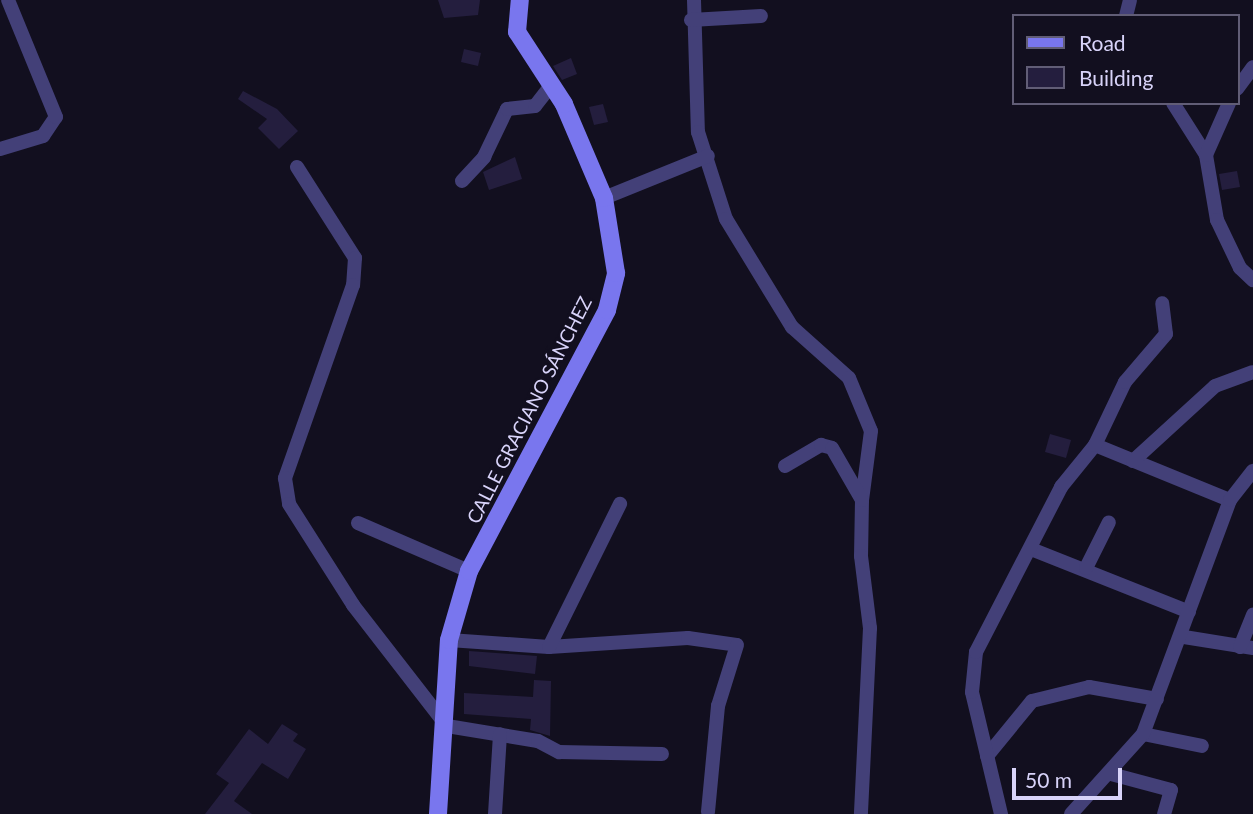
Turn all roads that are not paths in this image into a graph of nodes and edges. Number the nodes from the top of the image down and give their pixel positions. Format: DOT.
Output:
graph roads {
  1 [pos="8,0"];
  2 [pos="520,0"];
  3 [pos="694,0"];
  4 [pos="761,16"];
  5 [pos="691,20"];
  6 [pos="1253,67"];
  7 [pos="1239,86"];
  8 [pos="549,88"];
  9 [pos="1174,105"];
  10 [pos="1227,105"];
  11 [pos="0,149"];
  12 [pos="1206,155"];
  13 [pos="708,156"];
  14 [pos="297,167"];
  15 [pos="462,181"];
  16 [pos="604,198"];
  17 [pos="1253,280"];
  18 [pos="1162,303"];
  19 [pos="1253,372"];
  20 [pos="1095,445"];
  21 [pos="1133,461"];
  22 [pos="785,466"];
  23 [pos="1253,471"];
  24 [pos="862,500"];
  25 [pos="1230,500"];
  26 [pos="620,504"];
  27 [pos="1110,522"];
  28 [pos="358,523"];
  29 [pos="1031,549"];
  30 [pos="1086,568"];
  31 [pos="469,571"];
  32 [pos="1189,612"];
  33 [pos="1253,615"];
  34 [pos="1184,637"];
  35 [pos="449,640"];
  36 [pos="549,647"];
  37 [pos="1247,647"];
  38 [pos="1157,699"];
  39 [pos="447,726"];
  40 [pos="500,734"];
  41 [pos="1143,734"];
  42 [pos="1202,746"];
  43 [pos="662,754"];
  44 [pos="987,757"];
  45 [pos="1111,774"];
  46 [pos="708,812"];
  47 [pos="438,814"];
  48 [pos="495,814"];
  49 [pos="861,814"];
  50 [pos="1001,814"];
  51 [pos="1071,814"];
  52 [pos="1164,814"];
  1 -- 11 [label="street"];
  2 -- 8 [label="street, CALLE GRACIANO SÁNCHEZ"];
  3 -- 5 [label="street"];
  4 -- 5 [label="street"];
  5 -- 13 [label="street"];
  6 -- 7 [label="street"];
  8 -- 15 [label="street"];
  8 -- 16 [label="street, CALLE GRACIANO SÁNCHEZ"];
  9 -- 12 [label="street"];
  10 -- 12 [label="street"];
  12 -- 17 [label="street"];
  13 -- 16 [label="street"];
  13 -- 24 [label="street"];
  14 -- 39 [label="street"];
  16 -- 31 [label="street, CALLE GRACIANO SÁNCHEZ"];
  18 -- 20 [label="street"];
  19 -- 21 [label="street"];
  20 -- 21 [label="street"];
  20 -- 29 [label="street"];
  21 -- 25 [label="street"];
  22 -- 24 [label="street"];
  23 -- 25 [label="street"];
  24 -- 49 [label="street"];
  25 -- 32 [label="street"];
  26 -- 36 [label="street"];
  27 -- 30 [label="street"];
  28 -- 31 [label="street"];
  29 -- 30 [label="street"];
  29 -- 44 [label="street"];
  30 -- 32 [label="street"];
  31 -- 35 [label="street, CALLE GRACIANO SÁNCHEZ"];
  32 -- 34 [label="street"];
  33 -- 37 [label="street"];
  34 -- 37 [label="street"];
  34 -- 38 [label="street"];
  35 -- 36 [label="street"];
  35 -- 39 [label="street, CALLE GRACIANO SÁNCHEZ"];
  36 -- 46 [label="street"];
  38 -- 41 [label="street"];
  38 -- 44 [label="street"];
  39 -- 40 [label="street"];
  39 -- 47 [label="street, CALLE GRACIANO SÁNCHEZ"];
  40 -- 43 [label="street"];
  40 -- 48 [label="street"];
  41 -- 42 [label="street"];
  41 -- 45 [label="street"];
  44 -- 50 [label="street"];
  45 -- 51 [label="street"];
  45 -- 52 [label="street"];
}
